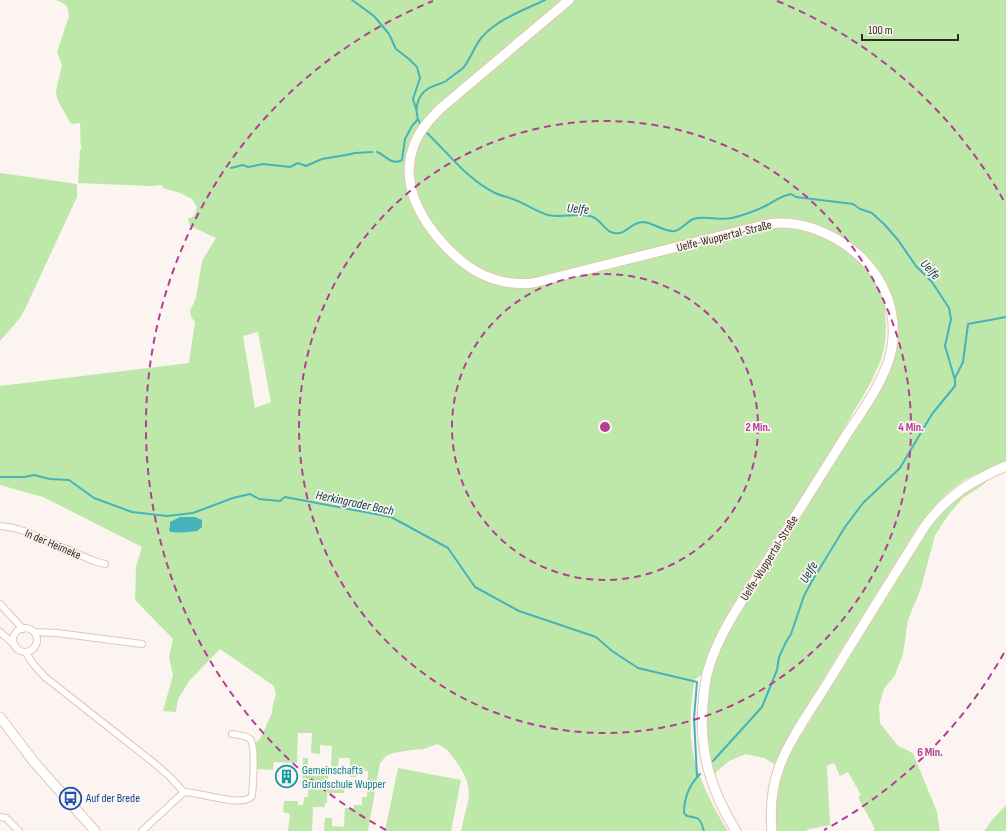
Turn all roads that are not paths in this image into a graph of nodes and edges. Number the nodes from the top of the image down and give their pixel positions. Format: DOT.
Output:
graph roads {
  1 [pos="568,0"];
  2 [pos="1006,466"];
  3 [pos="0,526"];
  4 [pos="105,564"];
  5 [pos="0,604"];
  6 [pos="23,629"];
  7 [pos="0,632"];
  8 [pos="34,632"];
  9 [pos="142,644"];
  10 [pos="15,645"];
  11 [pos="26,652"];
  12 [pos="0,717"];
  13 [pos="232,734"];
  14 [pos="184,792"];
  15 [pos="0,817"];
  16 [pos="19,831"];
  17 [pos="95,831"];
  18 [pos="142,831"];
  19 [pos="736,831"];
  20 [pos="772,831"];
  1 -- 19 [label="main road, Uelfe-Wuppertal-Straße"];
  2 -- 20 [label="main road"];
  3 -- 4 [label="street, In der Heimeke"];
  5 -- 6 [label="street"];
  6 -- 8 [label="street"];
  6 -- 10 [label="street"];
  7 -- 10 [label="street"];
  8 -- 9 [label="street"];
  8 -- 11 [label="street"];
  10 -- 11 [label="street"];
  11 -- 14 [label="street"];
  12 -- 17 [label="main road"];
  13 -- 14 [label="street"];
  14 -- 18 [label="street"];
  15 -- 16 [label="street"];
}
